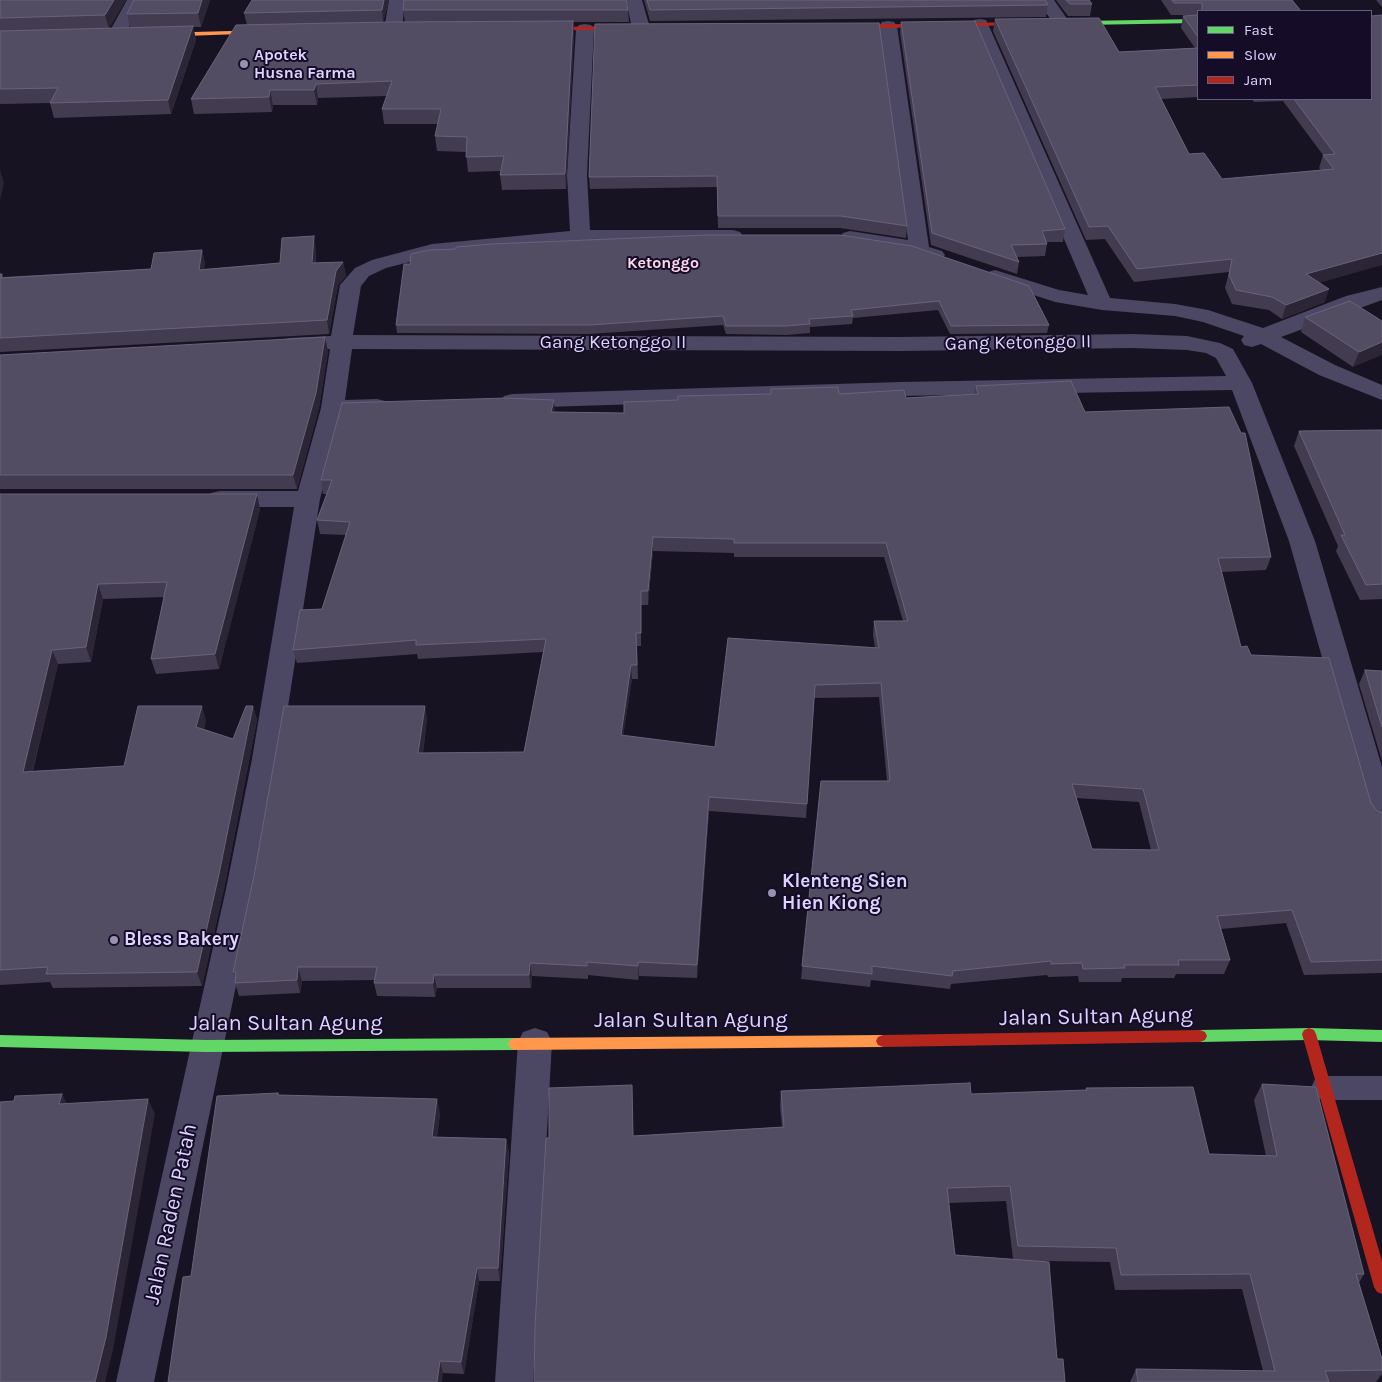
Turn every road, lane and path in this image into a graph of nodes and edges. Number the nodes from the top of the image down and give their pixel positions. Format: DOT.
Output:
graph roads {
  1 [pos="135,0"];
  2 [pos="397,0"];
  3 [pos="634,0"];
  4 [pos="1045,0"];
  5 [pos="1197,21"];
  6 [pos="1062,23"];
  7 [pos="980,24"];
  8 [pos="888,26"];
  9 [pos="832,27"];
  10 [pos="645,28"];
  11 [pos="394,29"];
  12 [pos="528,29"];
  13 [pos="585,29"];
  14 [pos="282,32"];
  15 [pos="146,35"];
  16 [pos="116,36"];
  17 [pos="580,236"];
  18 [pos="753,236"];
  19 [pos="830,236"];
  20 [pos="919,249"];
  21 [pos="956,262"];
  22 [pos="980,271"];
  23 [pos="1382,293"];
  24 [pos="1102,304"];
  25 [pos="1261,335"];
  26 [pos="342,342"];
  27 [pos="264,347"];
  28 [pos="1225,354"];
  29 [pos="1241,383"];
  30 [pos="1382,393"];
  31 [pos="493,402"];
  32 [pos="394,405"];
  33 [pos="333,408"];
  34 [pos="199,499"];
  35 [pos="308,499"];
  36 [pos="1382,816"];
  37 [pos="1309,1034"];
  38 [pos="1382,1036"];
  39 [pos="0,1041"];
  40 [pos="535,1042"];
  41 [pos="206,1046"];
  42 [pos="1325,1088"];
  43 [pos="1382,1088"];
  44 [pos="1382,1287"];
  45 [pos="135,1382"];
  46 [pos="514,1382"];
  1 -- 16 [label="street"];
  2 -- 11 [label="street"];
  3 -- 10 [label="street"];
  4 -- 6 [label="street"];
  5 -- 6 [label="street"];
  6 -- 7 [label="street"];
  7 -- 8 [label="street"];
  7 -- 24 [label="street"];
  8 -- 9 [label="street"];
  8 -- 20 [label="street"];
  10 -- 13 [label="street"];
  12 -- 13 [label="street"];
  13 -- 17 [label="street"];
  14 -- 15 [label="street"];
  17 -- 18 [label="street, Jalan Raden Patah"];
  17 -- 26 [label="street, Jalan Raden Patah"];
  19 -- 20 [label="street"];
  20 -- 21 [label="street"];
  22 -- 24 [label="street"];
  23 -- 25 [label="street"];
  24 -- 25 [label="street"];
  25 -- 28 [label="street"];
  25 -- 30 [label="street"];
  26 -- 27 [label="street, Gang Ketonggo II"];
  26 -- 28 [label="street, Gang Ketonggo II"];
  26 -- 33 [label="street, Jalan Raden Patah"];
  28 -- 29 [label="street"];
  29 -- 31 [label="street"];
  29 -- 36 [label="street"];
  32 -- 33 [label="street"];
  33 -- 35 [label="street, Jalan Raden Patah"];
  34 -- 35 [label="street"];
  35 -- 41 [label="street, Jalan Raden Patah"];
  37 -- 38 [label="street, Jalan Sultan Agung"];
  37 -- 40 [label="street, Jalan Sultan Agung"];
  37 -- 42 [label="street"];
  39 -- 41 [label="street, Jalan Sultan Agung"];
  40 -- 41 [label="street, Jalan Sultan Agung"];
  40 -- 46 [label="street"];
  41 -- 45 [label="street, Jalan Raden Patah"];
  42 -- 43 [label="lane"];
  42 -- 44 [label="street"];
}
